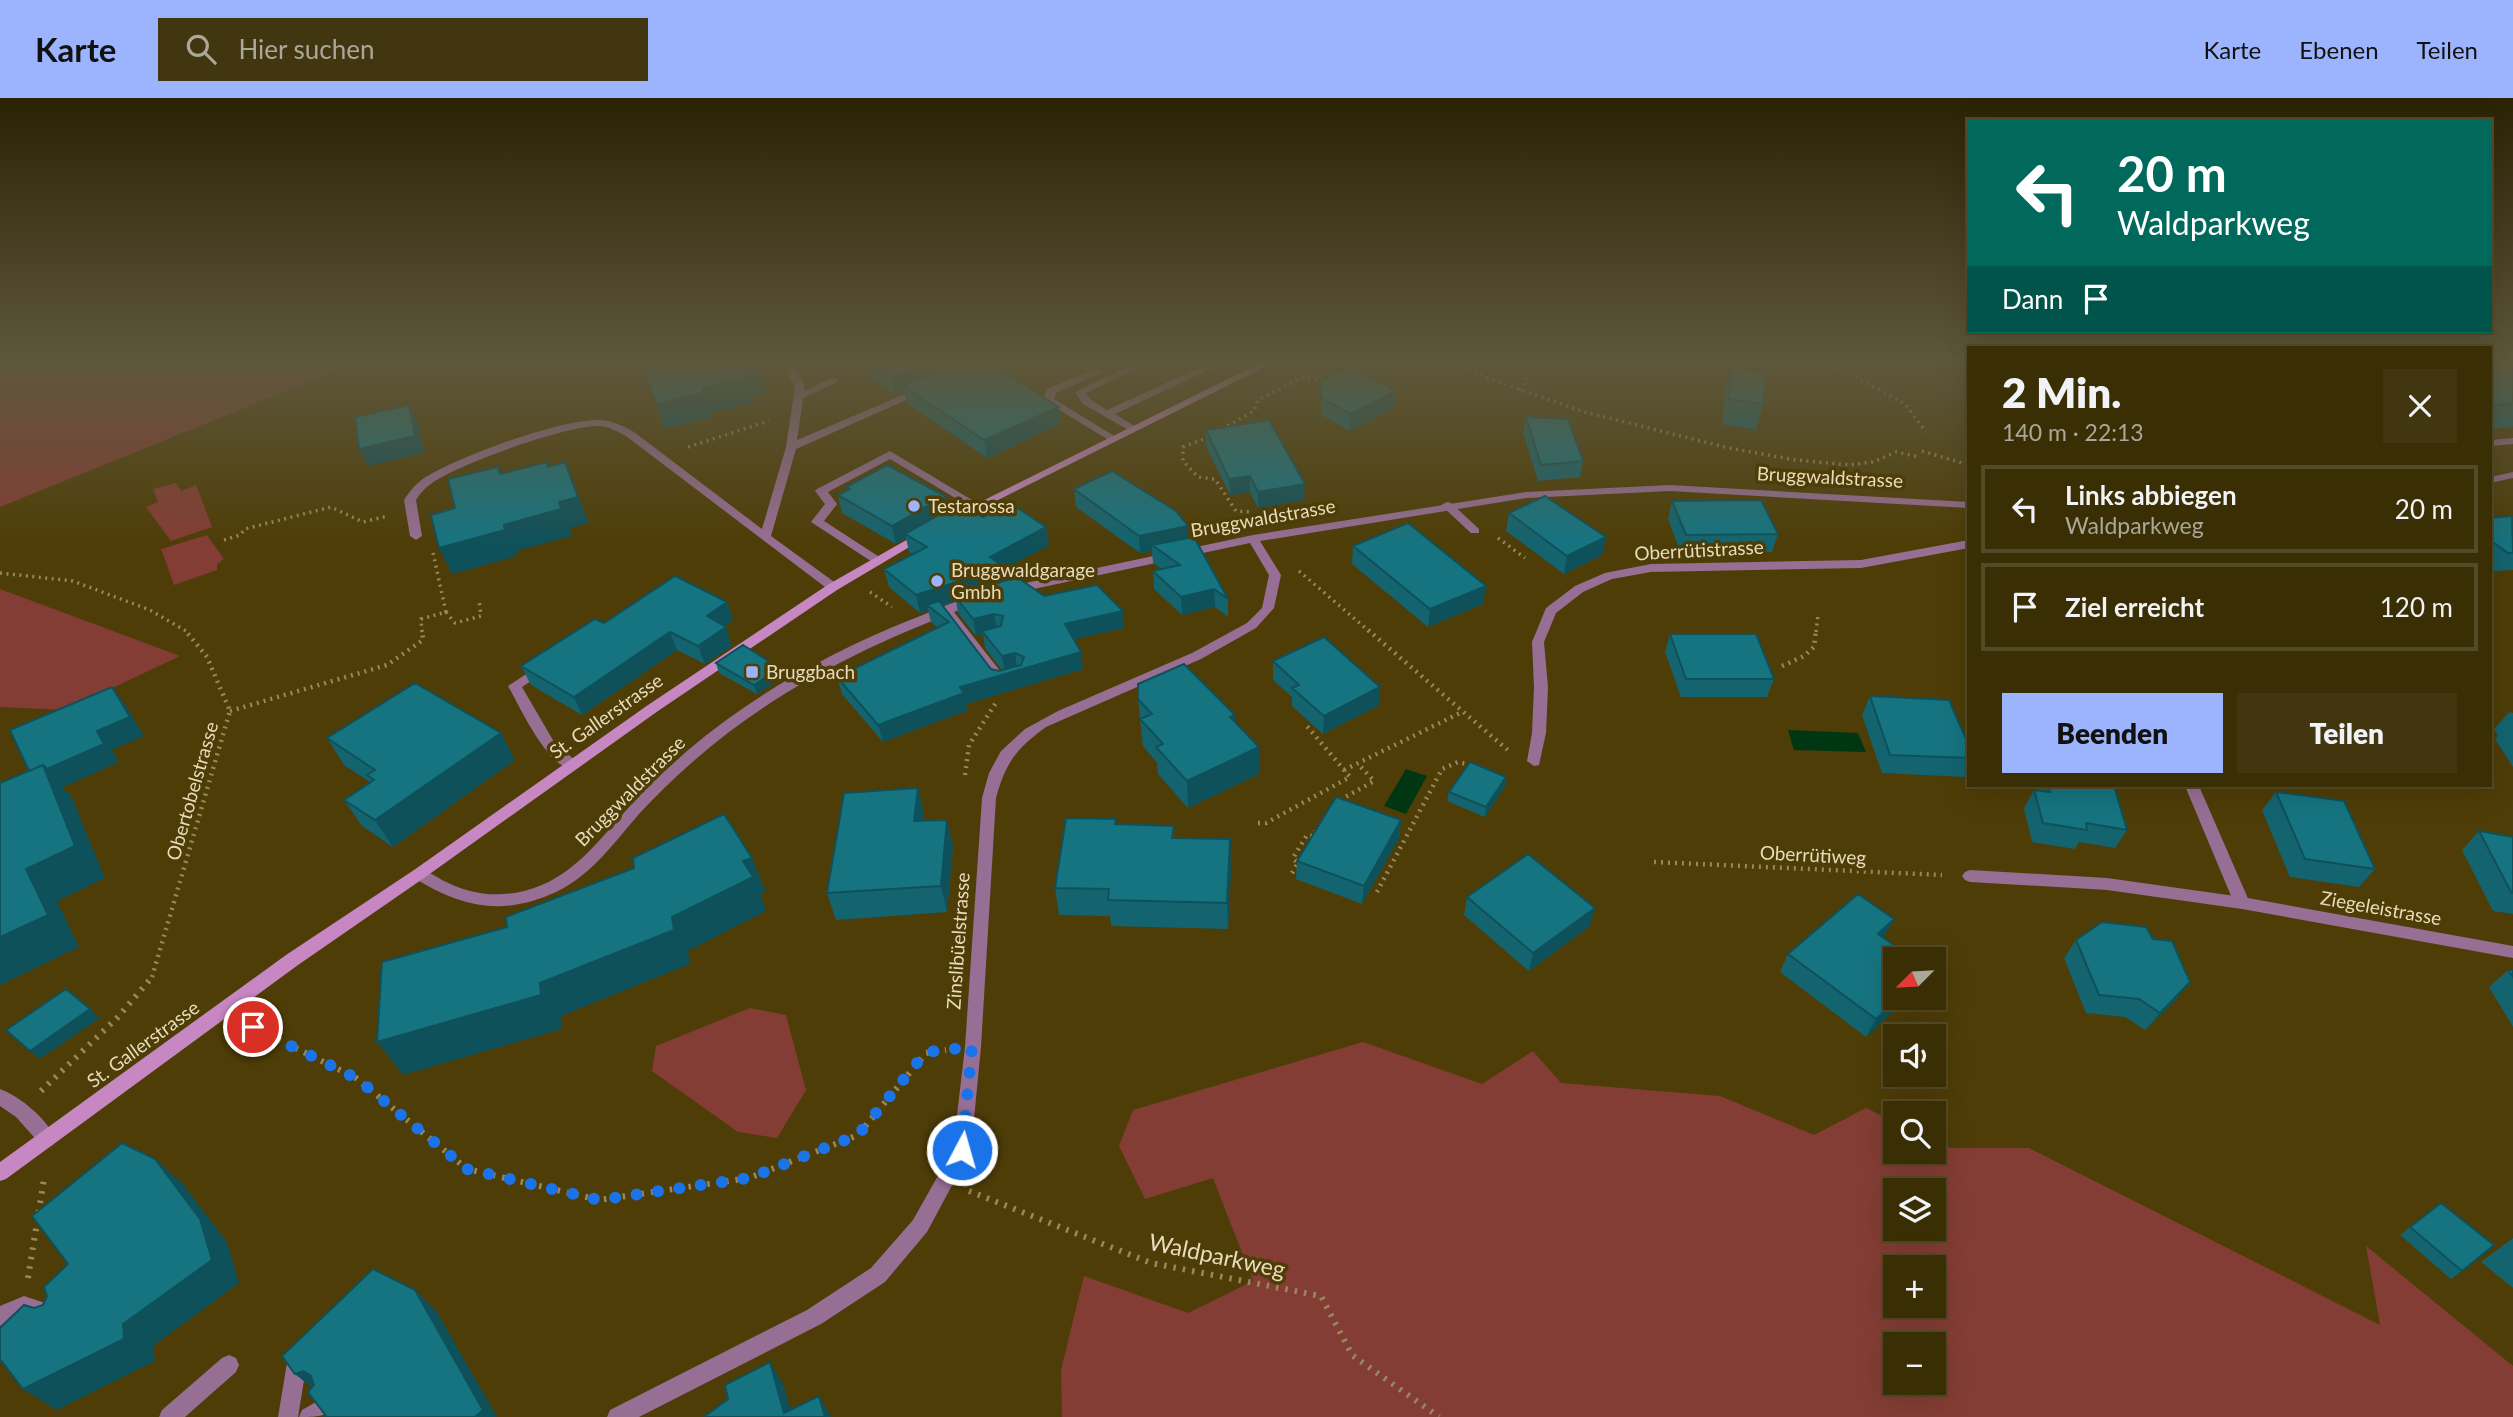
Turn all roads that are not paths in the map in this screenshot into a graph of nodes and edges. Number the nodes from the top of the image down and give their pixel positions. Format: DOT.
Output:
graph roads {
  1 [pos="795,421"];
  2 [pos="852,421"];
  3 [pos="1082,421"];
  4 [pos="1117,421"];
  5 [pos="1149,421"];
  6 [pos="1132,429"];
  7 [pos="1112,439"];
  8 [pos="2513,441"];
  9 [pos="2492,443"];
  10 [pos="791,447"];
  11 [pos="2513,475"];
  12 [pos="2492,480"];
  13 [pos="1447,505"];
  14 [pos="1967,505"];
  15 [pos="976,506"];
  16 [pos="1475,531"];
  17 [pos="416,536"];
  18 [pos="765,537"];
  19 [pos="1253,539"];
  20 [pos="1967,544"];
  21 [pos="877,561"];
  22 [pos="833,587"];
  23 [pos="946,610"];
  24 [pos="542,657"];
  25 [pos="1018,676"];
  26 [pos="1534,761"];
  27 [pos="572,765"];
  28 [pos="2192,787"];
  29 [pos="419,874"];
  30 [pos="1970,876"];
  31 [pos="2242,903"];
  32 [pos="2513,952"];
  33 [pos="0,1097"];
  34 [pos="47,1139"];
  35 [pos="0,1173"];
  36 [pos="56,1315"];
  37 [pos="0,1316"];
  38 [pos="316,1343"];
  39 [pos="229,1365"];
  40 [pos="328,1405"];
  41 [pos="169,1417"];
  42 [pos="288,1417"];
  43 [pos="309,1417"];
  44 [pos="617,1417"];
  1 -- 10 [label="street"];
  2 -- 10 [label="street"];
  3 -- 7 [label="street"];
  4 -- 6 [label="street"];
  5 -- 6 [label="main road, St. Gallerstrasse"];
  6 -- 7 [label="main road, St. Gallerstrasse"];
  7 -- 15 [label="main road, St. Gallerstrasse"];
  8 -- 9 [label="street"];
  10 -- 18 [label="street"];
  11 -- 12 [label="street"];
  13 -- 14 [label="street, Bruggwaldstrasse"];
  13 -- 16 [label="street"];
  13 -- 19 [label="street, Bruggwaldstrasse"];
  15 -- 21 [label="main road, St. Gallerstrasse"];
  15 -- 21 [label="street"];
  17 -- 18 [label="street"];
  18 -- 22 [label="street"];
  19 -- 23 [label="street, Bruggwaldstrasse"];
  19 -- 44 [label="street, Zinslibüelstrasse"];
  20 -- 26 [label="street, Oberrütistrasse"];
  21 -- 22 [label="main road, St. Gallerstrasse"];
  22 -- 27 [label="main road, St. Gallerstrasse"];
  23 -- 25 [label="street"];
  23 -- 29 [label="street, Bruggwaldstrasse"];
  24 -- 27 [label="street"];
  27 -- 29 [label="main road, St. Gallerstrasse"];
  28 -- 31 [label="street"];
  29 -- 34 [label="main road, St. Gallerstrasse"];
  30 -- 31 [label="street, Ziegeleistrasse"];
  31 -- 32 [label="street, Ziegeleistrasse"];
  33 -- 34 [label="street"];
  34 -- 35 [label="main road, St. Gallerstrasse"];
  36 -- 37 [label="street"];
  38 -- 42 [label="street"];
  39 -- 41 [label="street"];
  40 -- 43 [label="street"];
}
